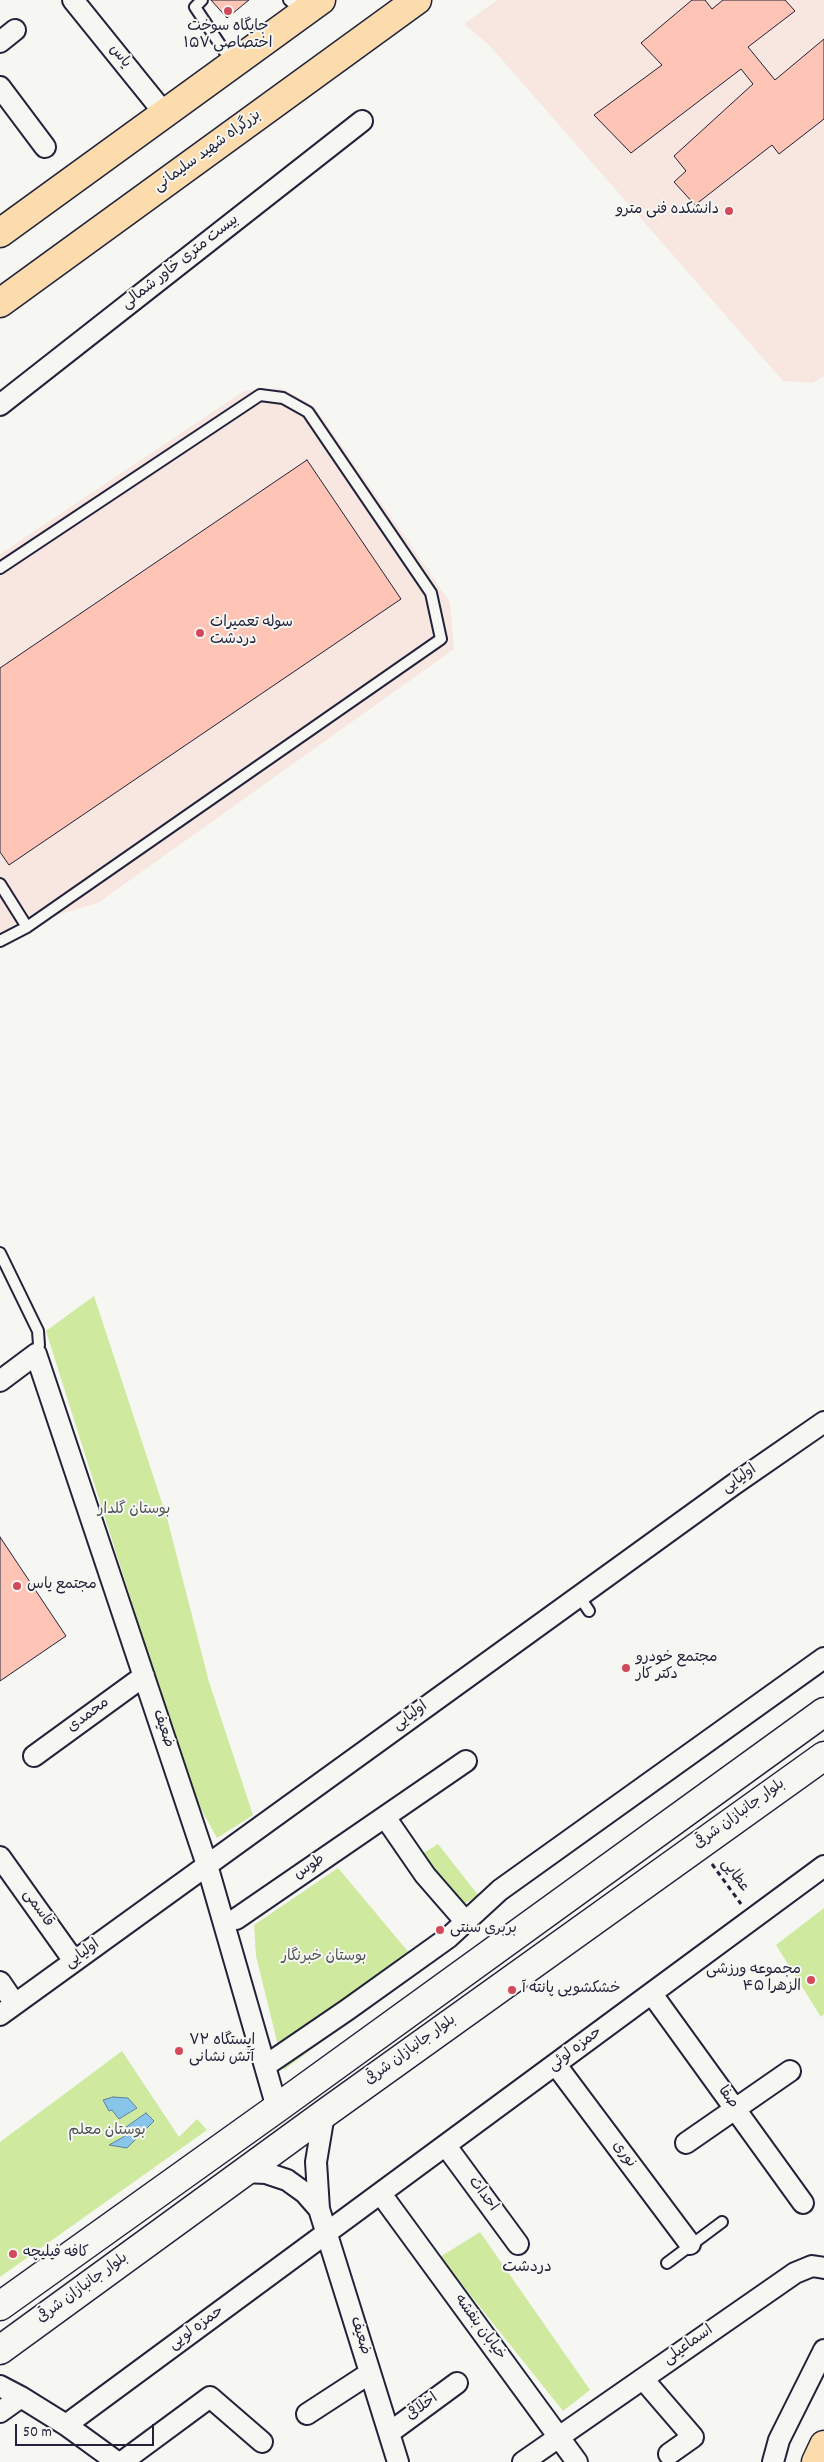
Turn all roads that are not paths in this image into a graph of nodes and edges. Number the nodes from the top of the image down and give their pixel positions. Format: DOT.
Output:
graph roads {
  1 [pos="73,0"];
  2 [pos="202,0"];
  3 [pos="417,0"];
  4 [pos="305,4"];
  5 [pos="233,64"];
  6 [pos="0,87"];
  7 [pos="165,114"];
  8 [pos="362,121"];
  9 [pos="45,147"];
  10 [pos="0,233"];
  11 [pos="0,303"];
  12 [pos="0,405"];
  13 [pos="0,568"];
  14 [pos="0,884"];
  15 [pos="27,927"];
  16 [pos="0,941"];
  17 [pos="0,1253"];
  18 [pos="36,1354"];
  19 [pos="0,1380"];
  20 [pos="824,1422"];
  21 [pos="824,1658"];
  22 [pos="144,1676"];
  23 [pos="824,1712"];
  24 [pos="34,1756"];
  25 [pos="824,1756"];
  26 [pos="466,1761"];
  27 [pos="384,1817"];
  28 [pos="0,1856"];
  29 [pos="207,1865"];
  30 [pos="824,1866"];
  31 [pos="236,1919"];
  32 [pos="465,1921"];
  33 [pos="74,1962"];
  34 [pos="0,1982"];
  35 [pos="652,1994"];
  36 [pos="7,2010"];
  37 [pos="556,2064"];
  38 [pos="265,2066"];
  39 [pos="790,2071"];
  40 [pos="277,2108"];
  41 [pos="734,2108"];
  42 [pos="324,2114"];
  43 [pos="686,2143"];
  44 [pos="446,2146"];
  45 [pos="244,2172"];
  46 [pos="381,2194"];
  47 [pos="803,2203"];
  48 [pos="319,2209"];
  49 [pos="722,2222"];
  50 [pos="328,2233"];
  51 [pos="518,2244"];
  52 [pos="690,2244"];
  53 [pos="667,2263"];
  54 [pos="824,2268"];
  55 [pos="0,2306"];
  56 [pos="0,2350"];
  57 [pos="824,2350"];
  58 [pos="370,2373"];
  59 [pos="643,2379"];
  60 [pos="457,2383"];
  61 [pos="0,2386"];
  62 [pos="21,2397"];
  63 [pos="0,2412"];
  64 [pos="308,2414"];
  65 [pos="66,2425"];
  66 [pos="389,2433"];
  67 [pos="559,2437"];
  68 [pos="262,2442"];
  69 [pos="824,2444"];
  70 [pos="668,2454"];
  71 [pos="117,2462"];
  72 [pos="122,2462"];
  73 [pos="398,2462"];
  74 [pos="523,2462"];
  75 [pos="577,2462"];
  76 [pos="773,2462"];
  77 [pos="816,2462"];
  1 -- 7 [label="street, یاس"];
  2 -- 5 [label="lane"];
  3 -- 11 [label="highway, بزرگراه شهید سلیمانی"];
  4 -- 5 [label="highway"];
  5 -- 7 [label="highway"];
  6 -- 9 [label="street"];
  7 -- 10 [label="highway"];
  8 -- 12 [label="street, بیست متری خاور شمالی"];
  13 -- 15 [label="lane"];
  14 -- 15 [label="lane"];
  15 -- 16 [label="lane"];
  17 -- 18 [label="lane"];
  18 -- 19 [label="street"];
  18 -- 22 [label="street, ضعیف"];
  20 -- 29 [label="street, اولیایی"];
  21 -- 32 [label="street"];
  22 -- 24 [label="street, محمدی"];
  22 -- 29 [label="street, ضعیف"];
  23 -- 40 [label="main road"];
  25 -- 42 [label="main road, بلوار جانبازان شرقی"];
  26 -- 27 [label="street, طوس"];
  27 -- 31 [label="street, طوس"];
  27 -- 32 [label="street"];
  28 -- 33 [label="street, قاسمی"];
  29 -- 33 [label="street, اولیایی"];
  29 -- 38 [label="street, ضعیف"];
  30 -- 35 [label="street, حمزه لوئی"];
  32 -- 38 [label="street"];
  33 -- 36 [label="street, اولیایی"];
  34 -- 36 [label="street"];
  35 -- 37 [label="street, حمزه لوئی"];
  35 -- 41 [label="street, صفا"];
  37 -- 44 [label="street, حمزه لوئی"];
  37 -- 52 [label="street, نوری"];
  38 -- 40 [label="street, ضعیف"];
  39 -- 41 [label="street"];
  40 -- 55 [label="main road"];
  41 -- 43 [label="street"];
  41 -- 47 [label="street, صفا"];
  42 -- 45 [label="main road, بلوار جانبازان شرقی"];
  42 -- 48 [label="street"];
  44 -- 46 [label="street, حمزه لوئی"];
  44 -- 51 [label="street, احداث"];
  45 -- 48 [label="street"];
  45 -- 56 [label="main road, بلوار جانبازان شرقی"];
  46 -- 50 [label="street, حمزه لوئی"];
  46 -- 67 [label="street, خیابان بنفشه"];
  48 -- 50 [label="street, ضعیف"];
  49 -- 52 [label="lane"];
  50 -- 58 [label="street, ضعیف"];
  50 -- 65 [label="street, حمزه لویی"];
  52 -- 53 [label="lane"];
  54 -- 59 [label="street, اسماعیلی"];
  57 -- 76 [label="street"];
  58 -- 64 [label="street"];
  58 -- 66 [label="street, ضعیف"];
  59 -- 67 [label="street, اسماعیلی"];
  59 -- 70 [label="street"];
  60 -- 66 [label="street, اخلاقی"];
  61 -- 62 [label="street"];
  62 -- 63 [label="street"];
  62 -- 65 [label="street"];
  65 -- 71 [label="street"];
  66 -- 73 [label="street, ضعیف"];
  67 -- 74 [label="street, اسماعیلی"];
  67 -- 75 [label="street, خیابان بنفشه"];
  68 -- 72 [label="street"];
  69 -- 77 [label="highway"];
}
